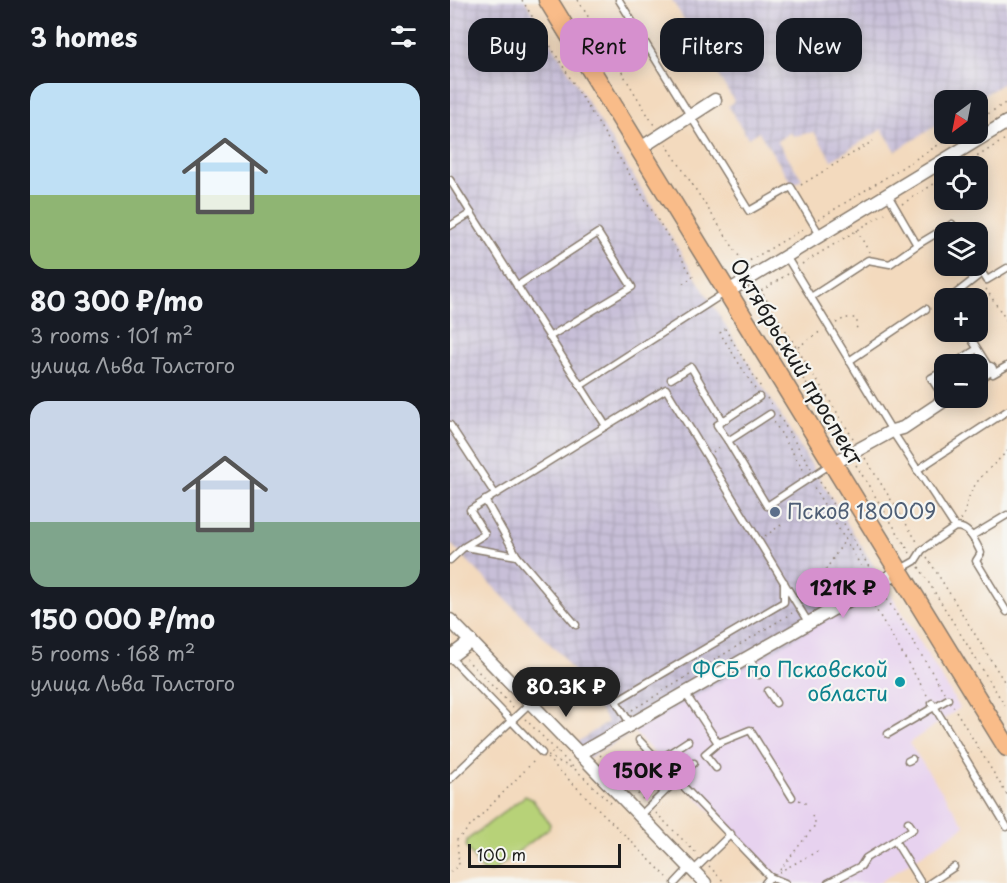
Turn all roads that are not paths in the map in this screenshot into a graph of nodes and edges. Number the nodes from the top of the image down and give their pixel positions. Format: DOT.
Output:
graph roads {
  1 [pos="548,0"];
  2 [pos="619,0"];
  3 [pos="715,100"];
  4 [pos="691,117"];
  5 [pos="1007,122"];
  6 [pos="639,149"];
  7 [pos="450,180"];
  8 [pos="888,195"];
  9 [pos="471,213"];
  10 [pos="450,225"];
  11 [pos="820,235"];
  12 [pos="934,235"];
  13 [pos="917,245"];
  14 [pos="786,256"];
  15 [pos="1007,268"];
  16 [pos="978,276"];
  17 [pos="984,276"];
  18 [pos="517,286"];
  19 [pos="963,288"];
  20 [pos="727,292"];
  21 [pos="811,297"];
  22 [pos="926,309"];
  23 [pos="549,337"];
  24 [pos="973,342"];
  25 [pos="977,349"];
  26 [pos="969,354"];
  27 [pos="849,361"];
  28 [pos="1007,366"];
  29 [pos="990,369"];
  30 [pos="670,379"];
  31 [pos="580,386"];
  32 [pos="759,397"];
  33 [pos="934,407"];
  34 [pos="1007,411"];
  35 [pos="770,414"];
  36 [pos="723,421"];
  37 [pos="450,424"];
  38 [pos="606,426"];
  39 [pos="892,431"];
  40 [pos="728,441"];
  41 [pos="832,464"];
  42 [pos="917,470"];
  43 [pos="495,495"];
  44 [pos="485,501"];
  45 [pos="1007,515"];
  46 [pos="956,526"];
  47 [pos="972,536"];
  48 [pos="464,547"];
  49 [pos="517,556"];
  50 [pos="450,560"];
  51 [pos="898,572"];
  52 [pos="784,581"];
  53 [pos="1007,612"];
  54 [pos="450,620"];
  55 [pos="808,622"];
  56 [pos="576,625"];
  57 [pos="471,641"];
  58 [pos="747,656"];
  59 [pos="450,657"];
  60 [pos="759,675"];
  61 [pos="768,691"];
  62 [pos="685,692"];
  63 [pos="948,699"];
  64 [pos="530,703"];
  65 [pos="776,703"];
  66 [pos="933,705"];
  67 [pos="627,719"];
  68 [pos="512,720"];
  69 [pos="888,734"];
  70 [pos="639,740"];
  71 [pos="688,741"];
  72 [pos="718,743"];
  73 [pos="1007,747"];
  74 [pos="575,750"];
  75 [pos="542,753"];
  76 [pos="659,760"];
  77 [pos="694,763"];
  78 [pos="716,768"];
  79 [pos="450,779"];
  80 [pos="678,780"];
  81 [pos="792,797"];
  82 [pos="640,816"];
  83 [pos="908,822"];
  84 [pos="1007,827"];
  85 [pos="731,834"];
  86 [pos="895,841"];
  87 [pos="954,867"];
  88 [pos="692,869"];
  89 [pos="770,877"];
  90 [pos="674,883"];
  91 [pos="705,883"];
  92 [pos="764,883"];
  93 [pos="785,883"];
  94 [pos="828,883"];
  95 [pos="921,883"];
  96 [pos="930,883"];
  1 -- 6 [label="main road, Октябрьский проспект"];
  2 -- 4 [label="lane"];
  3 -- 4 [label="street"];
  4 -- 6 [label="street"];
  4 -- 11 [label="lane"];
  5 -- 8 [label="street"];
  6 -- 20 [label="main road, Октябрьский проспект"];
  7 -- 9 [label="lane"];
  8 -- 11 [label="street"];
  8 -- 13 [label="lane"];
  9 -- 10 [label="lane"];
  9 -- 18 [label="lane"];
  11 -- 14 [label="street"];
  12 -- 13 [label="lane"];
  13 -- 21 [label="lane"];
  14 -- 20 [label="street"];
  14 -- 21 [label="lane"];
  15 -- 17 [label="lane"];
  16 -- 19 [label="lane"];
  18 -- 23 [label="lane"];
  18 -- 23 [label="lane"];
  20 -- 31 [label="lane"];
  20 -- 41 [label="main road, Октябрьский проспект"];
  21 -- 27 [label="lane"];
  22 -- 27 [label="lane"];
  23 -- 31 [label="lane"];
  24 -- 25 [label="lane"];
  25 -- 26 [label="lane"];
  25 -- 29 [label="lane"];
  27 -- 39 [label="lane"];
  28 -- 29 [label="lane"];
  30 -- 36 [label="lane"];
  31 -- 38 [label="lane"];
  32 -- 36 [label="lane"];
  33 -- 39 [label="street"];
  34 -- 42 [label="lane"];
  35 -- 40 [label="lane"];
  36 -- 40 [label="lane"];
  37 -- 43 [label="lane"];
  38 -- 43 [label="lane"];
  38 -- 52 [label="lane"];
  39 -- 41 [label="street"];
  39 -- 42 [label="lane"];
  40 -- 41 [label="lane"];
  41 -- 51 [label="main road, Октябрьский проспект"];
  42 -- 46 [label="lane"];
  43 -- 44 [label="lane"];
  44 -- 48 [label="lane"];
  44 -- 49 [label="lane"];
  45 -- 47 [label="lane"];
  46 -- 47 [label="lane"];
  46 -- 51 [label="lane"];
  47 -- 53 [label="lane"];
  48 -- 49 [label="lane"];
  48 -- 50 [label="lane"];
  49 -- 56 [label="lane"];
  51 -- 55 [label="street"];
  51 -- 73 [label="main road, Октябрьский проспект"];
  52 -- 55 [label="lane"];
  52 -- 67 [label="lane"];
  54 -- 57 [label="street"];
  55 -- 58 [label="street"];
  57 -- 59 [label="street"];
  57 -- 64 [label="street"];
  58 -- 60 [label="lane"];
  58 -- 62 [label="street"];
  59 -- 68 [label="lane"];
  61 -- 65 [label="lane"];
  62 -- 67 [label="street"];
  62 -- 72 [label="lane"];
  63 -- 66 [label="lane"];
  64 -- 68 [label="lane"];
  64 -- 74 [label="street"];
  66 -- 69 [label="lane"];
  66 -- 84 [label="lane"];
  67 -- 74 [label="street"];
  68 -- 75 [label="lane"];
  68 -- 79 [label="lane"];
  70 -- 76 [label="lane"];
  71 -- 76 [label="lane"];
  72 -- 78 [label="lane"];
  72 -- 81 [label="lane"];
  74 -- 82 [label="street"];
  76 -- 80 [label="lane"];
  77 -- 80 [label="lane"];
  80 -- 82 [label="lane"];
  80 -- 85 [label="lane"];
  82 -- 88 [label="street"];
  83 -- 86 [label="lane"];
  85 -- 88 [label="lane"];
  85 -- 89 [label="lane"];
  86 -- 94 [label="lane"];
  86 -- 95 [label="lane"];
  87 -- 96 [label="lane"];
  88 -- 90 [label="lane"];
  88 -- 91 [label="street"];
  89 -- 92 [label="lane"];
  89 -- 93 [label="lane"];
}
